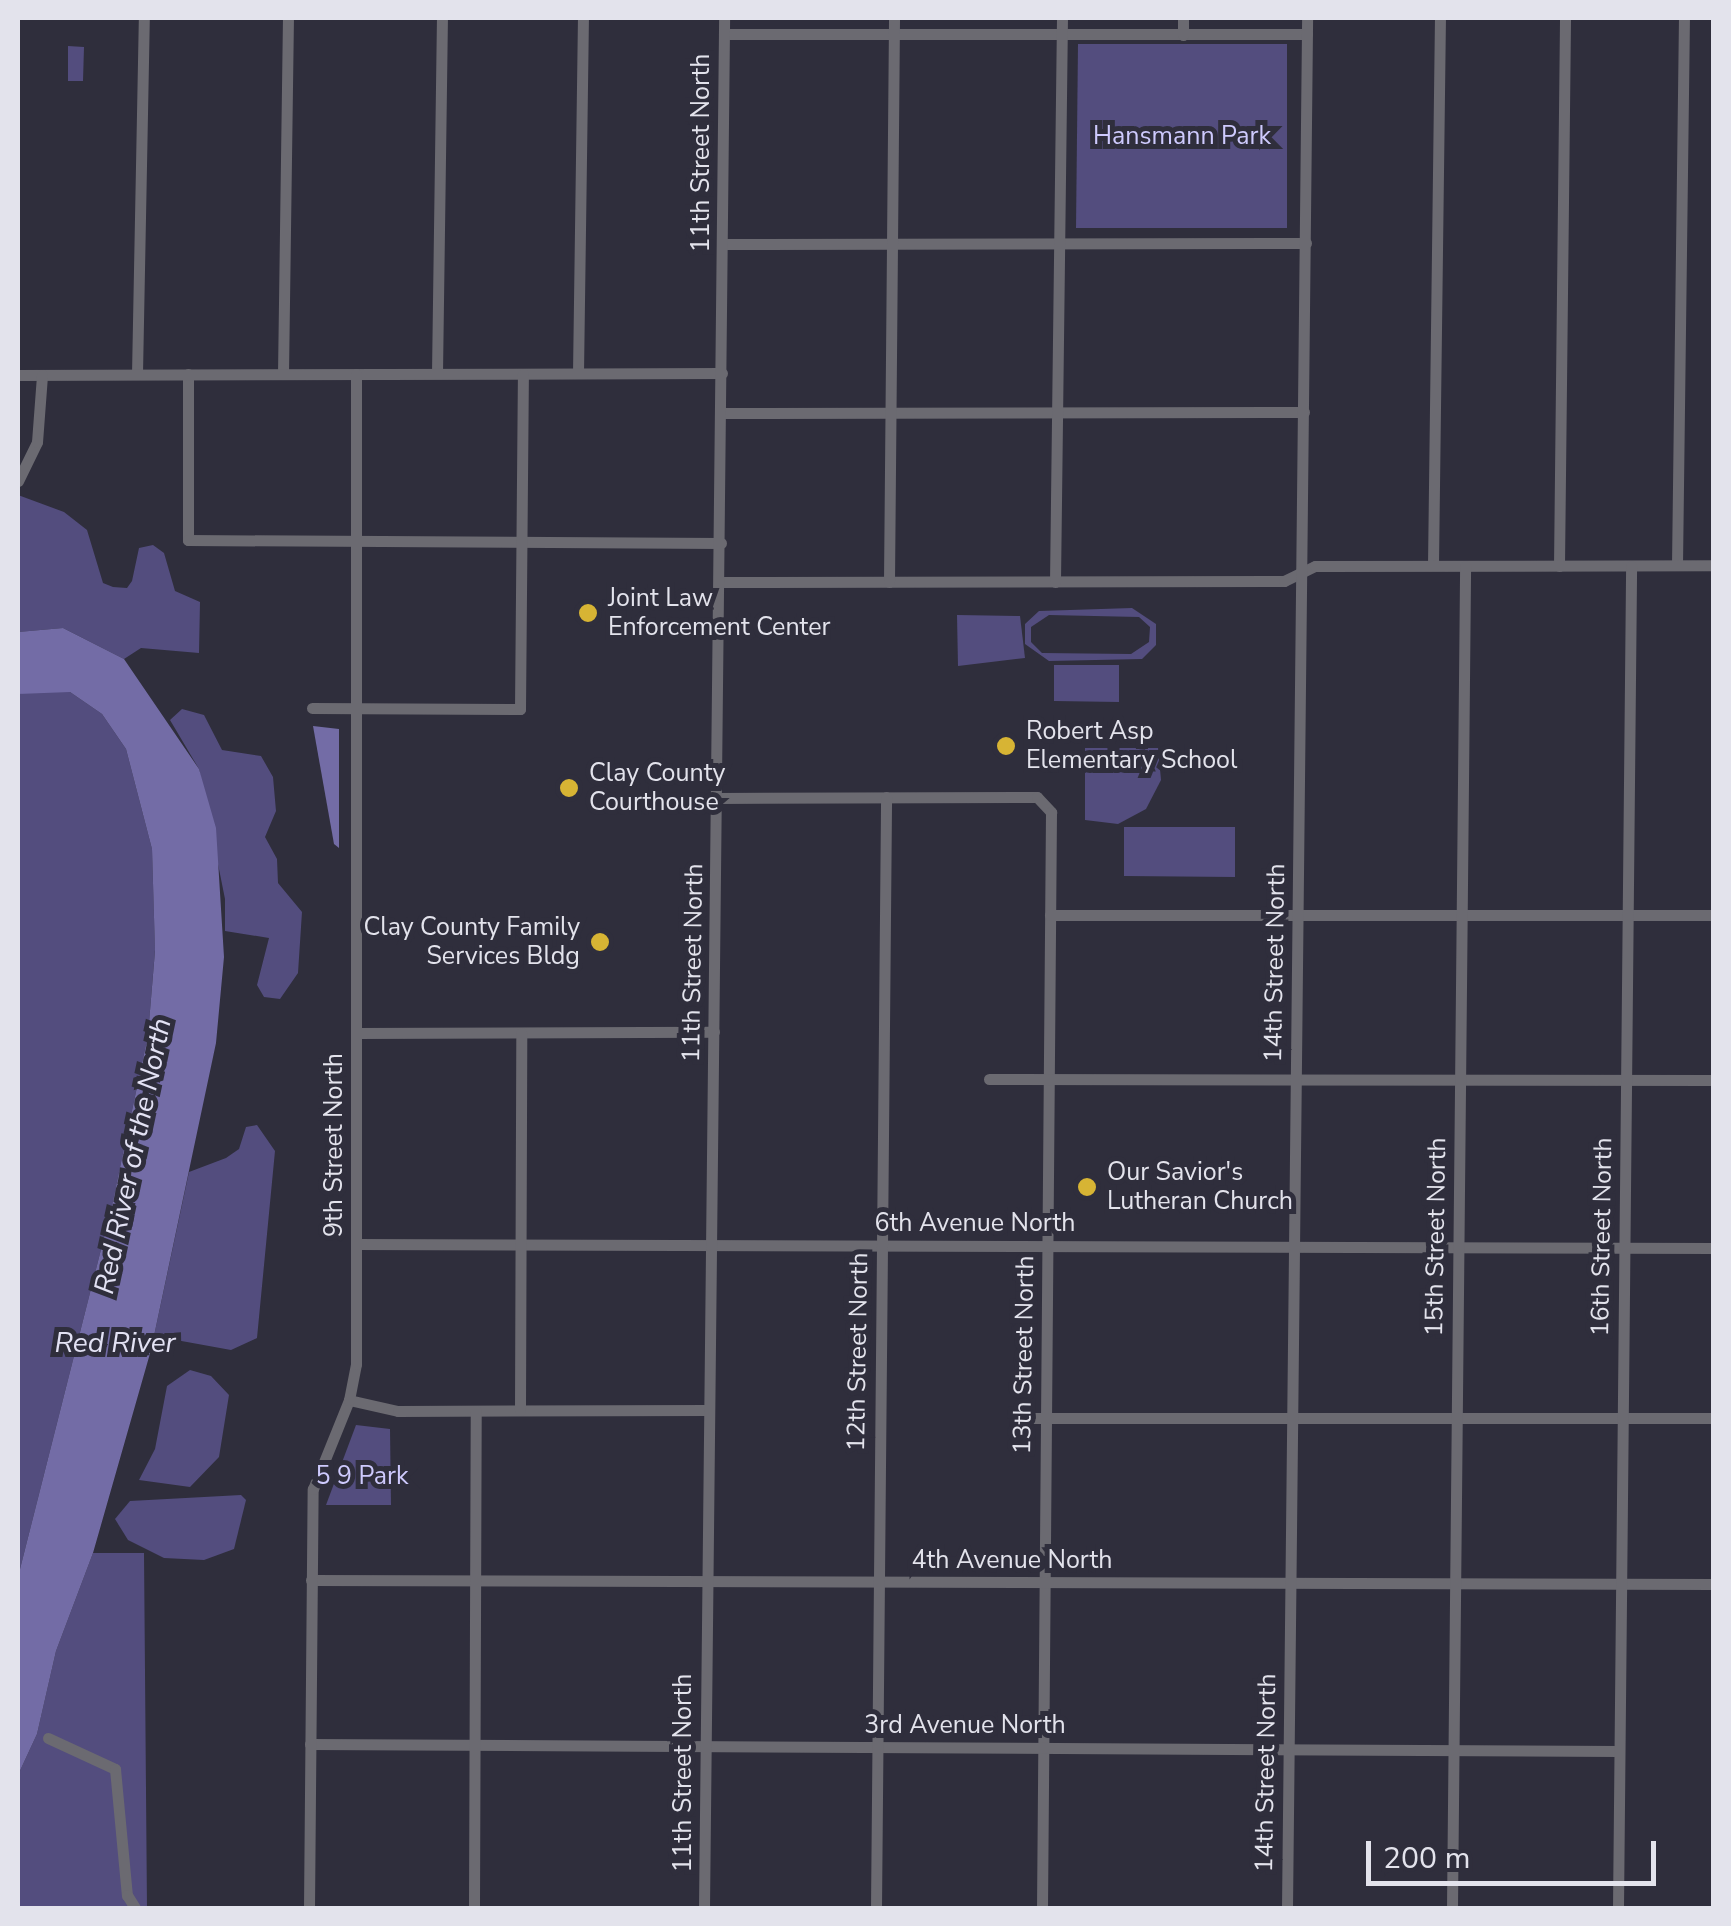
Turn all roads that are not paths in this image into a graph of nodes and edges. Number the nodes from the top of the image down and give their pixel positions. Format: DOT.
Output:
graph roads {
  1 [pos="144,18"];
  2 [pos="288,18"];
  3 [pos="442,18"];
  4 [pos="584,18"];
  5 [pos="724,18"];
  6 [pos="894,18"];
  7 [pos="1062,18"];
  8 [pos="1183,18"];
  9 [pos="1307,18"];
  10 [pos="1440,18"];
  11 [pos="1566,18"];
  12 [pos="1684,18"];
  13 [pos="724,34"];
  14 [pos="894,34"];
  15 [pos="1307,34"];
  16 [pos="1183,35"];
  17 [pos="1062,36"];
  18 [pos="722,244"];
  19 [pos="1306,244"];
  20 [pos="891,245"];
  21 [pos="1059,245"];
  22 [pos="437,373"];
  23 [pos="722,373"];
  24 [pos="18,374"];
  25 [pos="137,374"];
  26 [pos="188,374"];
  27 [pos="283,374"];
  28 [pos="356,374"];
  29 [pos="523,374"];
  30 [pos="578,374"];
  31 [pos="42,375"];
  32 [pos="1056,412"];
  33 [pos="1304,412"];
  34 [pos="892,413"];
  35 [pos="722,414"];
  36 [pos="18,481"];
  37 [pos="356,540"];
  38 [pos="520,540"];
  39 [pos="720,543"];
  40 [pos="1677,565"];
  41 [pos="1714,565"];
  42 [pos="1433,566"];
  43 [pos="1465,566"];
  44 [pos="1559,566"];
  45 [pos="1630,566"];
  46 [pos="1301,573"];
  47 [pos="720,582"];
  48 [pos="889,582"];
  49 [pos="1055,582"];
  50 [pos="312,708"];
  51 [pos="356,708"];
  52 [pos="886,797"];
  53 [pos="718,798"];
  54 [pos="1050,914"];
  55 [pos="1298,915"];
  56 [pos="1461,915"];
  57 [pos="1627,915"];
  58 [pos="1714,916"];
  59 [pos="714,1032"];
  60 [pos="356,1033"];
  61 [pos="521,1033"];
  62 [pos="988,1079"];
  63 [pos="1049,1079"];
  64 [pos="1296,1079"];
  65 [pos="1460,1080"];
  66 [pos="1626,1080"];
  67 [pos="1714,1080"];
  68 [pos="356,1244"];
  69 [pos="520,1244"];
  70 [pos="711,1245"];
  71 [pos="882,1246"];
  72 [pos="1048,1246"];
  73 [pos="1294,1247"];
  74 [pos="1458,1248"];
  75 [pos="1624,1248"];
  76 [pos="1714,1248"];
  77 [pos="349,1400"];
  78 [pos="476,1410"];
  79 [pos="520,1410"];
  80 [pos="710,1410"];
  81 [pos="1015,1418"];
  82 [pos="1046,1418"];
  83 [pos="1292,1418"];
  84 [pos="1456,1418"];
  85 [pos="1622,1418"];
  86 [pos="1714,1418"];
  87 [pos="311,1580"];
  88 [pos="475,1581"];
  89 [pos="707,1582"];
  90 [pos="878,1582"];
  91 [pos="1044,1582"];
  92 [pos="1290,1583"];
  93 [pos="1455,1583"];
  94 [pos="1621,1584"];
  95 [pos="1714,1584"];
  96 [pos="48,1738"];
  97 [pos="310,1744"];
  98 [pos="474,1744"];
  99 [pos="705,1746"];
  100 [pos="877,1747"];
  101 [pos="1043,1748"];
  102 [pos="1288,1749"];
  103 [pos="1453,1750"];
  104 [pos="1619,1751"];
  105 [pos="136,1908"];
  106 [pos="309,1908"];
  107 [pos="474,1908"];
  108 [pos="704,1908"];
  109 [pos="876,1908"];
  110 [pos="1042,1908"];
  111 [pos="1286,1908"];
  112 [pos="1452,1908"];
  113 [pos="1618,1908"];
  1 -- 25 [label="street"];
  2 -- 27 [label="street"];
  3 -- 22 [label="street"];
  4 -- 30 [label="street"];
  5 -- 13 [label="street, 11th Street North"];
  6 -- 14 [label="street"];
  7 -- 17 [label="street"];
  8 -- 16 [label="street"];
  9 -- 15 [label="street, 14th Street North"];
  10 -- 42 [label="street"];
  11 -- 44 [label="street"];
  12 -- 40 [label="street"];
  13 -- 14 [label="street"];
  13 -- 18 [label="street, 11th Street North"];
  14 -- 17 [label="street"];
  14 -- 20 [label="street"];
  15 -- 16 [label="street"];
  15 -- 19 [label="street, 14th Street North"];
  16 -- 17 [label="street"];
  17 -- 21 [label="street"];
  18 -- 20 [label="street"];
  18 -- 23 [label="street, 11th Street North"];
  19 -- 21 [label="street"];
  19 -- 33 [label="street, 14th Street North"];
  20 -- 21 [label="street"];
  20 -- 34 [label="street"];
  21 -- 32 [label="street"];
  22 -- 28 [label="street"];
  22 -- 29 [label="street"];
  23 -- 30 [label="street"];
  23 -- 35 [label="street, 11th Street North"];
  24 -- 31 [label="street"];
  25 -- 26 [label="street"];
  25 -- 31 [label="street"];
  26 -- 27 [label="street"];
  26 -- 37 [label="street"];
  27 -- 28 [label="street"];
  28 -- 37 [label="street, 9th Street North"];
  29 -- 30 [label="street"];
  29 -- 38 [label="street"];
  31 -- 36 [label="street"];
  32 -- 33 [label="street"];
  32 -- 34 [label="street"];
  32 -- 49 [label="street"];
  33 -- 46 [label="street, 14th Street North"];
  34 -- 35 [label="street"];
  34 -- 48 [label="street"];
  35 -- 39 [label="street, 11th Street North"];
  37 -- 38 [label="street"];
  37 -- 51 [label="street, 9th Street North"];
  38 -- 39 [label="street"];
  38 -- 51 [label="street"];
  39 -- 47 [label="street, 11th Street North"];
  40 -- 41 [label="street"];
  40 -- 45 [label="street"];
  42 -- 43 [label="street"];
  42 -- 46 [label="street"];
  43 -- 44 [label="street"];
  43 -- 56 [label="street, 15th Street North"];
  44 -- 45 [label="street"];
  45 -- 57 [label="street, 16th Street North"];
  46 -- 49 [label="street"];
  46 -- 55 [label="street, 14th Street North"];
  47 -- 48 [label="street"];
  47 -- 53 [label="street, 11th Street North"];
  48 -- 49 [label="street"];
  50 -- 51 [label="street"];
  51 -- 60 [label="street, 9th Street North"];
  52 -- 53 [label="street"];
  52 -- 54 [label="street, 13th Street North"];
  52 -- 71 [label="street, 12th Street North"];
  53 -- 59 [label="street, 11th Street North"];
  54 -- 55 [label="street"];
  54 -- 63 [label="street, 13th Street North"];
  55 -- 56 [label="street"];
  55 -- 64 [label="street, 14th Street North"];
  56 -- 57 [label="street"];
  56 -- 65 [label="street, 15th Street North"];
  57 -- 58 [label="street"];
  57 -- 66 [label="street, 16th Street North"];
  59 -- 61 [label="street"];
  59 -- 70 [label="street, 11th Street North"];
  60 -- 61 [label="street"];
  60 -- 68 [label="street, 9th Street North"];
  61 -- 69 [label="street"];
  62 -- 63 [label="street"];
  63 -- 64 [label="street"];
  63 -- 72 [label="street, 13th Street North"];
  64 -- 65 [label="street"];
  64 -- 73 [label="street, 14th Street North"];
  65 -- 66 [label="street"];
  65 -- 74 [label="street, 15th Street North"];
  66 -- 67 [label="street"];
  66 -- 75 [label="street, 16th Street North"];
  68 -- 69 [label="street, 6th Avenue North"];
  68 -- 77 [label="street, 9th Street North"];
  69 -- 70 [label="street, 6th Avenue North"];
  69 -- 79 [label="street"];
  70 -- 71 [label="street, 6th Avenue North"];
  70 -- 80 [label="street, 11th Street North"];
  71 -- 72 [label="street, 6th Avenue North"];
  71 -- 90 [label="street, 12th Street North"];
  72 -- 73 [label="street, 6th Avenue North"];
  72 -- 82 [label="street, 13th Street North"];
  73 -- 74 [label="street, 6th Avenue North"];
  73 -- 83 [label="street, 14th Street North"];
  74 -- 75 [label="street, 6th Avenue North"];
  74 -- 84 [label="street, 15th Street North"];
  75 -- 76 [label="street, 6th Avenue North"];
  75 -- 85 [label="street, 16th Street North"];
  77 -- 78 [label="street"];
  77 -- 87 [label="street, 9th Street North"];
  78 -- 79 [label="street"];
  78 -- 88 [label="street"];
  79 -- 80 [label="street"];
  80 -- 89 [label="street, 11th Street North"];
  81 -- 82 [label="street"];
  82 -- 83 [label="street"];
  82 -- 91 [label="street, 13th Street North"];
  83 -- 84 [label="street"];
  83 -- 92 [label="street, 14th Street North"];
  84 -- 85 [label="street"];
  84 -- 93 [label="street, 15th Street North"];
  85 -- 86 [label="street"];
  85 -- 94 [label="street, 16th Street North"];
  87 -- 88 [label="street, 4th Avenue North"];
  87 -- 97 [label="street, 9th Street North"];
  88 -- 89 [label="street, 4th Avenue North"];
  88 -- 98 [label="street"];
  89 -- 90 [label="street, 4th Avenue North"];
  89 -- 99 [label="street, 11th Street North"];
  90 -- 91 [label="street, 4th Avenue North"];
  90 -- 100 [label="street, 12th Street North"];
  91 -- 92 [label="street, 4th Avenue North"];
  91 -- 101 [label="street, 13th Street North"];
  92 -- 93 [label="street, 4th Avenue North"];
  92 -- 102 [label="street, 14th Street North"];
  93 -- 94 [label="street, 4th Avenue North"];
  93 -- 103 [label="street, 15th Street North"];
  94 -- 95 [label="street, 4th Avenue North"];
  94 -- 104 [label="street, 16th Street North"];
  96 -- 105 [label="street"];
  97 -- 98 [label="street, 3rd Avenue North"];
  97 -- 106 [label="street, 9th Street North"];
  98 -- 99 [label="street, 3rd Avenue North"];
  98 -- 107 [label="street"];
  99 -- 100 [label="street, 3rd Avenue North"];
  99 -- 108 [label="street, 11th Street North"];
  100 -- 101 [label="street, 3rd Avenue North"];
  100 -- 109 [label="street, 12th Street North"];
  101 -- 102 [label="street, 3rd Avenue North"];
  101 -- 110 [label="street, 13th Street North"];
  102 -- 103 [label="street, 3rd Avenue North"];
  102 -- 111 [label="street, 14th Street North"];
  103 -- 104 [label="street, 3rd Avenue North"];
  103 -- 112 [label="street, 15th Street North"];
  104 -- 113 [label="street, 16th Street North"];
}
